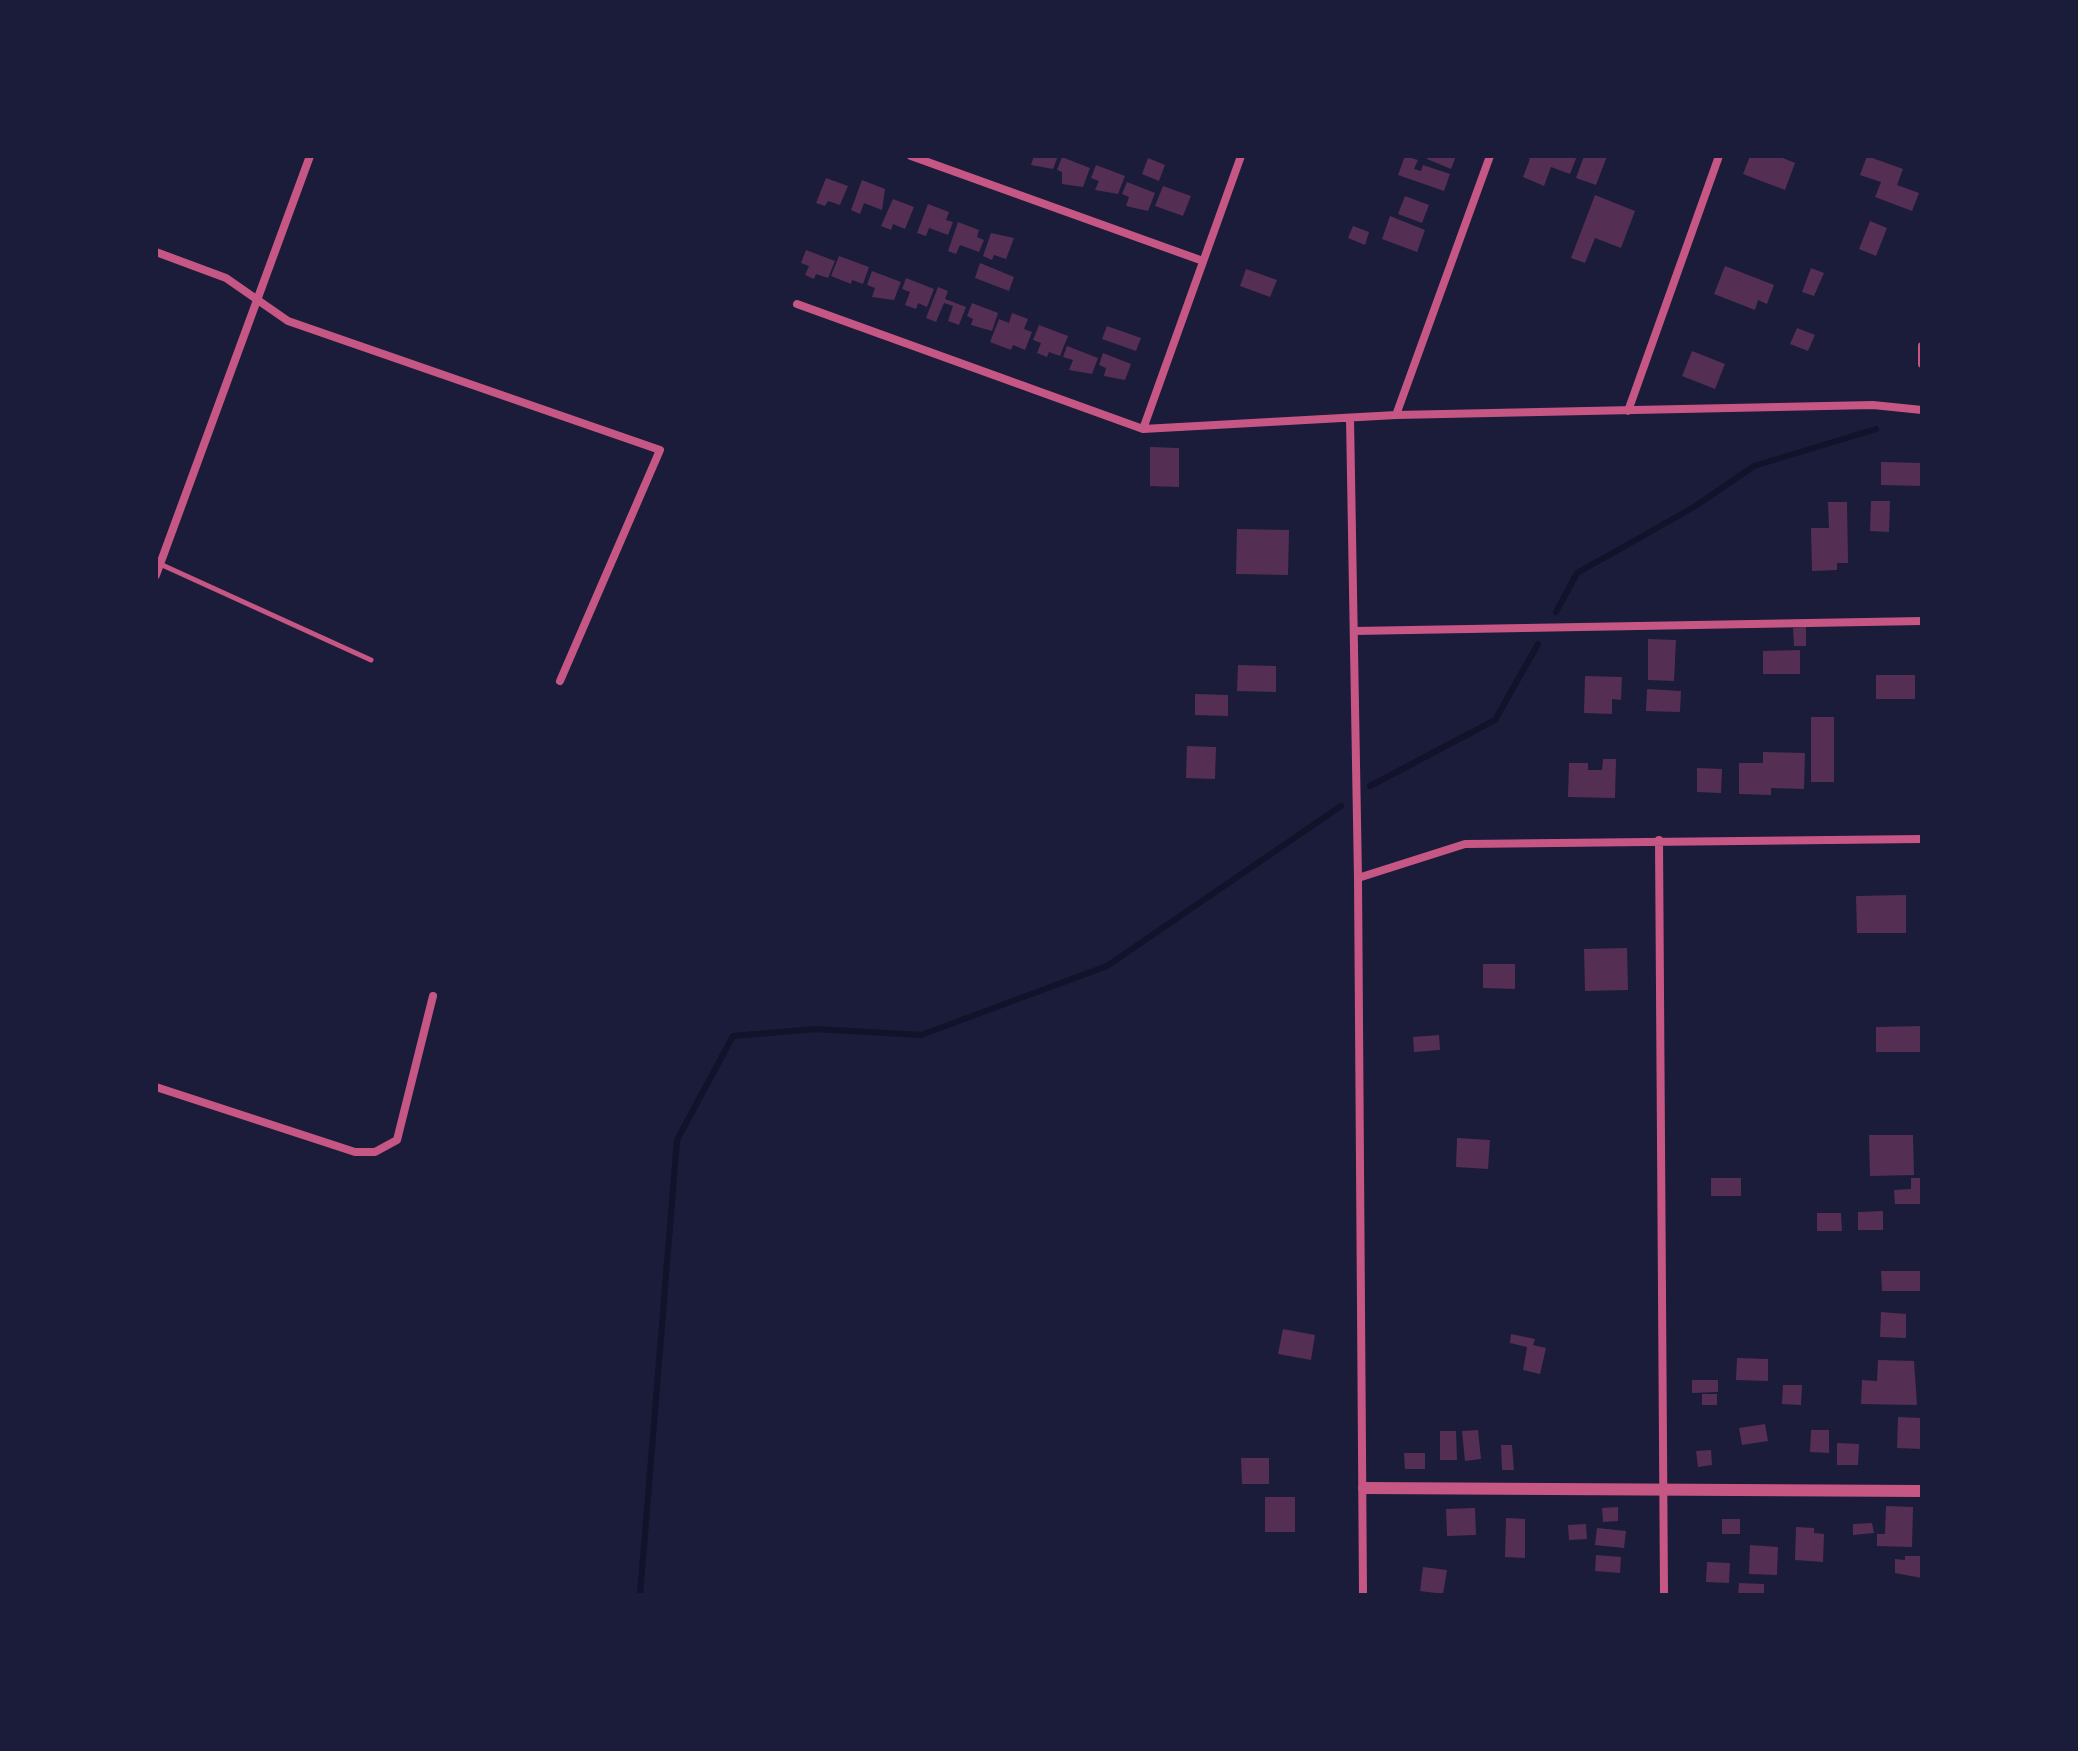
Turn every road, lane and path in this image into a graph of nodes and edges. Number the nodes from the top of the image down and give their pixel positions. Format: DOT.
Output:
graph roads {
  1 [pos="310,156"];
  2 [pos="911,156"];
  3 [pos="1241,156"];
  4 [pos="1490,156"];
  5 [pos="1719,156"];
  6 [pos="156,252"];
  7 [pos="1203,261"];
  8 [pos="258,298"];
  9 [pos="797,304"];
  10 [pos="1922,346"];
  11 [pos="1922,364"];
  12 [pos="1922,410"];
  13 [pos="1628,411"];
  14 [pos="1396,415"];
  15 [pos="1350,418"];
  16 [pos="1143,429"];
  17 [pos="160,564"];
  18 [pos="156,575"];
  19 [pos="1922,621"];
  20 [pos="1354,631"];
  21 [pos="371,660"];
  22 [pos="560,681"];
  23 [pos="1922,839"];
  24 [pos="1659,840"];
  25 [pos="1358,878"];
  26 [pos="433,996"];
  27 [pos="156,1087"];
  28 [pos="1364,1488"];
  29 [pos="1664,1490"];
  30 [pos="1922,1491"];
  31 [pos="1363,1595"];
  32 [pos="1664,1595"];
  1 -- 8 [label="street"];
  2 -- 7 [label="street"];
  3 -- 7 [label="street"];
  4 -- 14 [label="street"];
  5 -- 13 [label="street"];
  6 -- 8 [label="street"];
  7 -- 16 [label="street"];
  8 -- 17 [label="street"];
  8 -- 22 [label="street"];
  9 -- 16 [label="street"];
  10 -- 11 [label="street"];
  12 -- 13 [label="street"];
  13 -- 14 [label="street"];
  14 -- 15 [label="street"];
  15 -- 16 [label="street"];
  15 -- 20 [label="street"];
  17 -- 18 [label="street"];
  17 -- 21 [label="lane"];
  19 -- 20 [label="street"];
  20 -- 25 [label="street"];
  23 -- 24 [label="street"];
  24 -- 25 [label="street"];
  24 -- 29 [label="street"];
  25 -- 28 [label="street"];
  26 -- 27 [label="street"];
  28 -- 29 [label="street"];
  28 -- 31 [label="street"];
  29 -- 30 [label="street"];
  29 -- 32 [label="street"];
}
